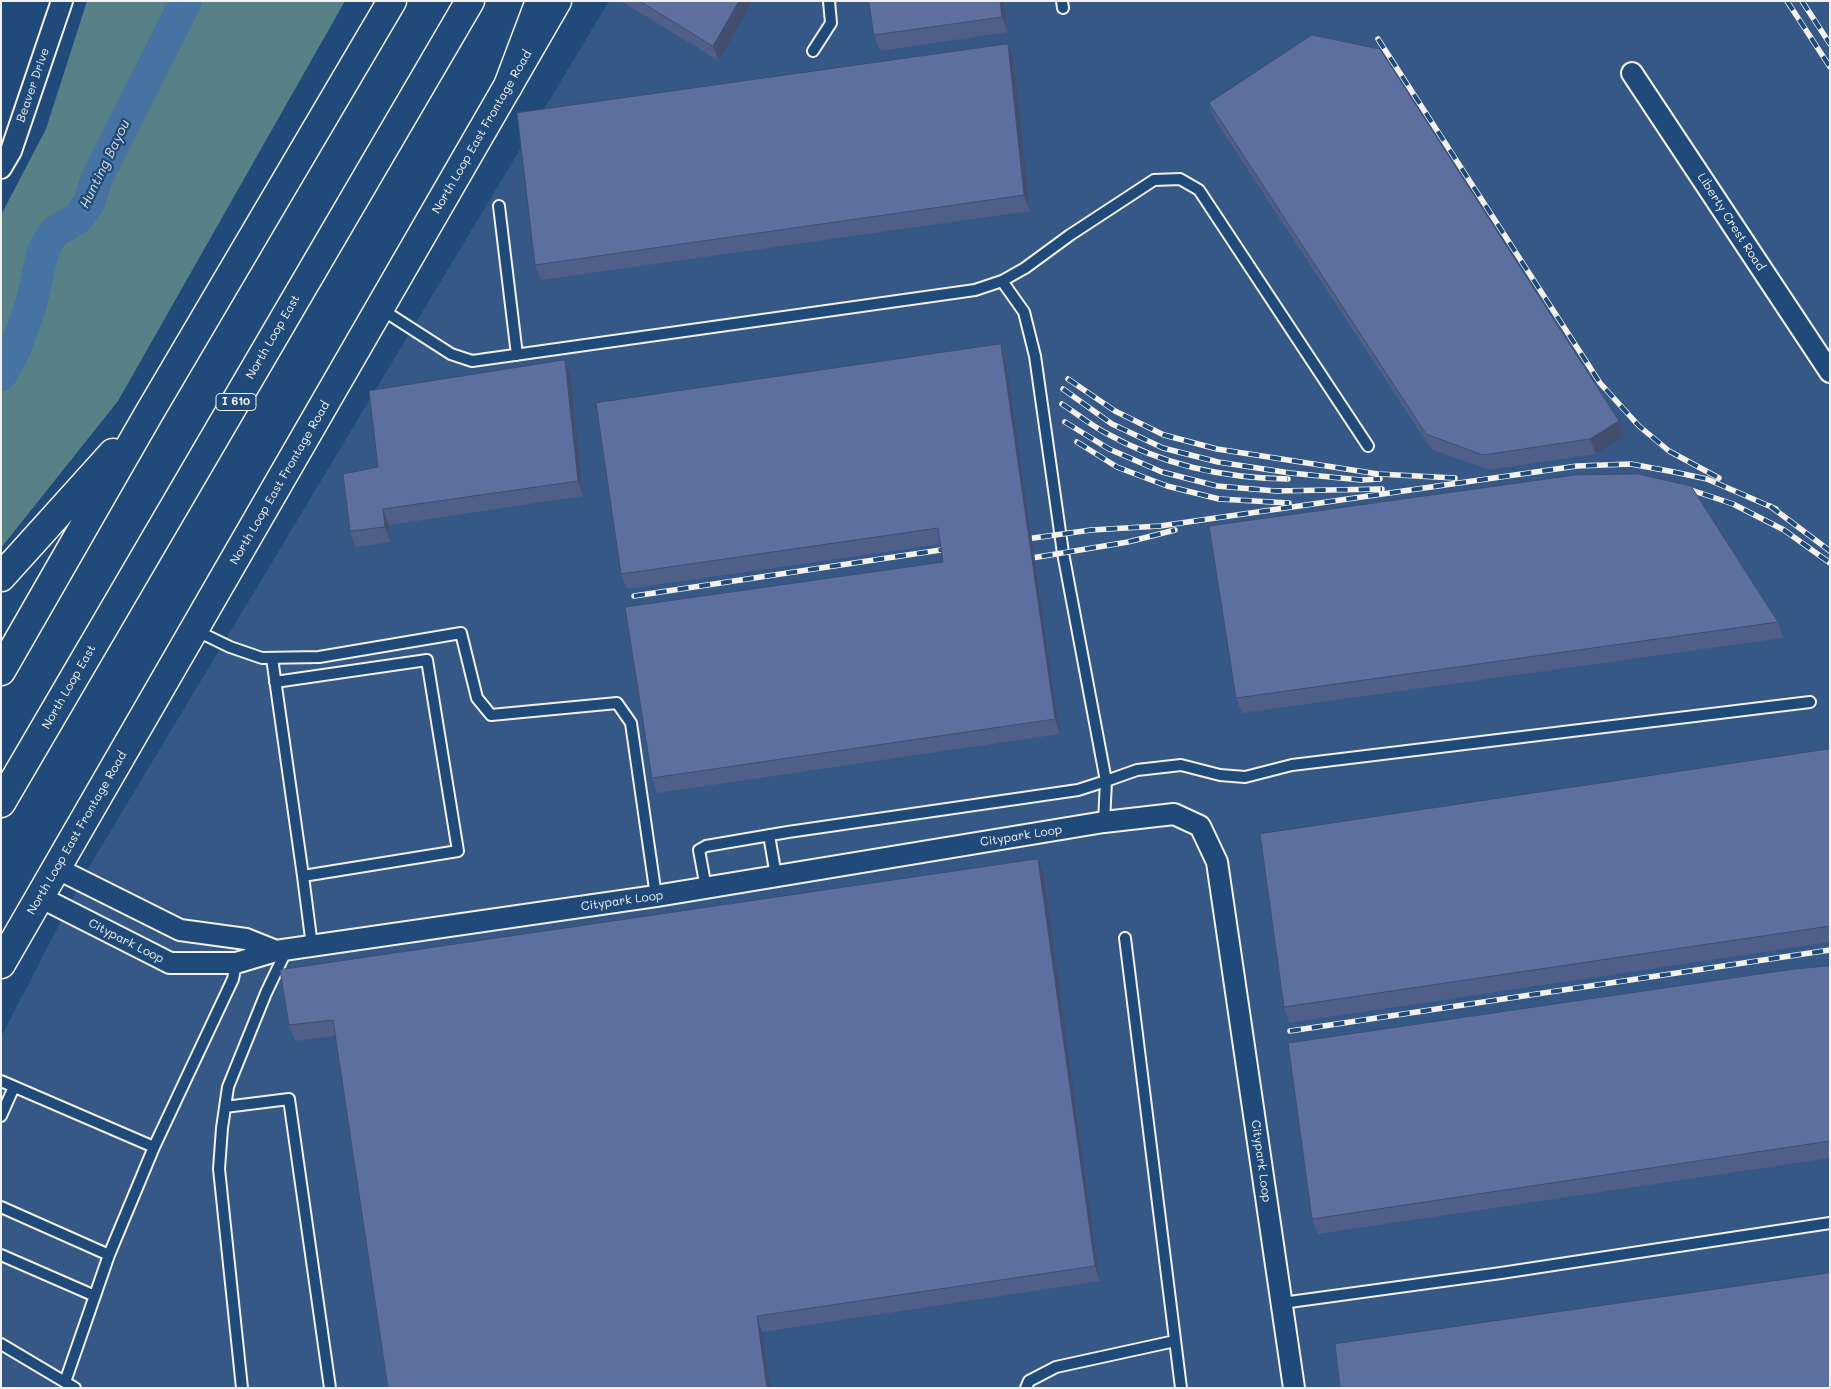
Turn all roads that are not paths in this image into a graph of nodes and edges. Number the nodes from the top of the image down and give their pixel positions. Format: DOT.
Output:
graph roads {
  1 [pos="62,1"];
  2 [pos="392,1"];
  3 [pos="470,1"];
  4 [pos="540,1"];
  5 [pos="558,1"];
  6 [pos="829,1"];
  7 [pos="812,51"];
  8 [pos="1632,73"];
  9 [pos="508,86"];
  10 [pos="1,168"];
  11 [pos="499,206"];
  12 [pos="1002,281"];
  13 [pos="380,309"];
  14 [pos="517,354"];
  15 [pos="1830,372"];
  16 [pos="148,415"];
  17 [pos="1368,446"];
  18 [pos="1,577"];
  19 [pos="194,630"];
  20 [pos="272,658"];
  21 [pos="1,671"];
  22 [pos="275,682"];
  23 [pos="1810,702"];
  24 [pos="1106,781"];
  25 [pos="1,803"];
  26 [pos="1104,822"];
  27 [pos="770,835"];
  28 [pos="56,868"];
  29 [pos="302,876"];
  30 [pos="776,876"];
  31 [pos="706,888"];
  32 [pos="656,896"];
  33 [pos="40,897"];
  34 [pos="1125,938"];
  35 [pos="312,946"];
  36 [pos="282,950"];
  37 [pos="236,963"];
  38 [pos="1,964"];
  39 [pos="1,1082"];
  40 [pos="14,1087"];
  41 [pos="225,1107"];
  42 [pos="1,1116"];
  43 [pos="154,1147"];
  44 [pos="1,1207"];
  45 [pos="1830,1223"];
  46 [pos="1,1255"];
  47 [pos="109,1255"];
  48 [pos="95,1296"];
  49 [pos="1282,1303"];
  50 [pos="1175,1340"];
  51 [pos="1,1344"];
  52 [pos="65,1382"];
  53 [pos="75,1388"];
  54 [pos="242,1388"];
  55 [pos="330,1388"];
  56 [pos="1026,1388"];
  57 [pos="1180,1388"];
  58 [pos="1294,1388"];
  1 -- 10 [label="street, Beaver Drive"];
  2 -- 16 [label="main road"];
  3 -- 25 [label="main road, North Loop East / I 610"];
  4 -- 9 [label="main road"];
  5 -- 9 [label="main road, North Loop East Frontage Road"];
  6 -- 7 [label="lane"];
  8 -- 15 [label="street, Liberty Crest Road"];
  9 -- 13 [label="main road, North Loop East Frontage Road"];
  11 -- 14 [label="lane"];
  12 -- 14 [label="lane"];
  12 -- 17 [label="lane"];
  12 -- 24 [label="lane"];
  13 -- 14 [label="lane"];
  13 -- 19 [label="main road, North Loop East Frontage Road"];
  16 -- 18 [label="main road"];
  16 -- 21 [label="main road"];
  19 -- 20 [label="lane"];
  19 -- 28 [label="main road, North Loop East Frontage Road"];
  20 -- 22 [label="lane"];
  20 -- 32 [label="lane"];
  22 -- 29 [label="lane"];
  22 -- 29 [label="lane"];
  23 -- 24 [label="lane"];
  24 -- 26 [label="lane"];
  24 -- 27 [label="lane"];
  26 -- 30 [label="street, Citypark Loop"];
  26 -- 49 [label="street, Citypark Loop"];
  27 -- 30 [label="lane"];
  27 -- 31 [label="lane"];
  28 -- 33 [label="main road, North Loop East Frontage Road"];
  28 -- 36 [label="street, Citypark Loop"];
  29 -- 35 [label="lane"];
  30 -- 31 [label="street, Citypark Loop"];
  31 -- 32 [label="street, Citypark Loop"];
  32 -- 35 [label="street, Citypark Loop"];
  33 -- 37 [label="street, Citypark Loop"];
  33 -- 38 [label="main road, North Loop East Frontage Road"];
  34 -- 50 [label="lane"];
  35 -- 36 [label="street, Citypark Loop"];
  36 -- 37 [label="street, Citypark Loop"];
  36 -- 41 [label="lane"];
  37 -- 43 [label="lane"];
  39 -- 40 [label="lane"];
  40 -- 42 [label="lane"];
  40 -- 43 [label="lane"];
  41 -- 54 [label="lane"];
  41 -- 55 [label="lane"];
  43 -- 47 [label="lane"];
  44 -- 47 [label="lane"];
  45 -- 49 [label="lane"];
  46 -- 48 [label="lane"];
  47 -- 48 [label="lane"];
  48 -- 52 [label="lane"];
  49 -- 58 [label="street, Citypark Loop"];
  50 -- 56 [label="lane"];
  50 -- 57 [label="lane"];
  51 -- 52 [label="lane"];
  52 -- 53 [label="lane"];
}
